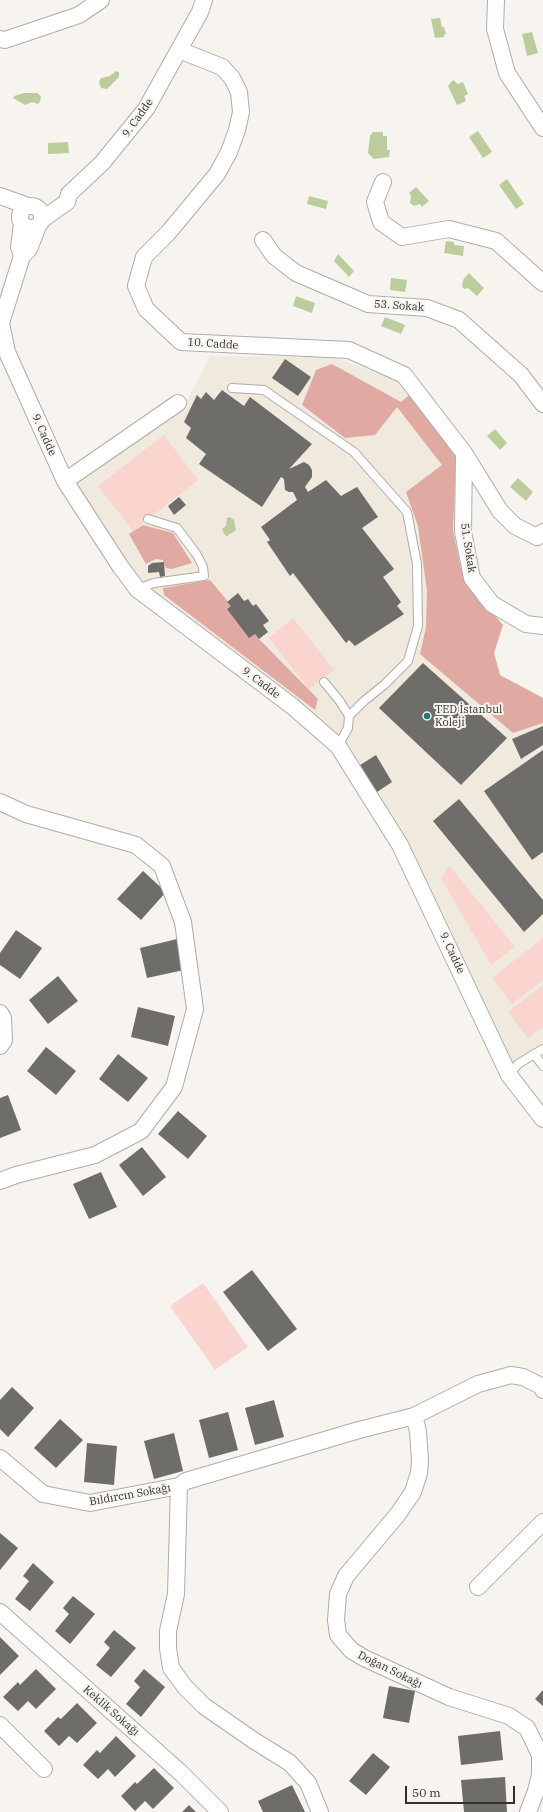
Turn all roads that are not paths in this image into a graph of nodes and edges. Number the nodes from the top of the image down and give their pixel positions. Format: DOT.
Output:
graph roads {
  1 [pos="101,0"];
  2 [pos="204,0"];
  3 [pos="496,0"];
  4 [pos="0,40"];
  5 [pos="179,50"];
  6 [pos="543,128"];
  7 [pos="383,182"];
  8 [pos="0,196"];
  9 [pos="0,206"];
  10 [pos="37,215"];
  11 [pos="22,222"];
  12 [pos="263,240"];
  13 [pos="22,256"];
  14 [pos="543,283"];
  15 [pos="5,292"];
  16 [pos="1,323"];
  17 [pos="232,388"];
  18 [pos="178,404"];
  19 [pos="543,404"];
  20 [pos="464,453"];
  21 [pos="65,481"];
  22 [pos="148,519"];
  23 [pos="541,536"];
  24 [pos="138,589"];
  25 [pos="543,626"];
  26 [pos="324,682"];
  27 [pos="349,716"];
  28 [pos="338,746"];
  29 [pos="0,802"];
  30 [pos="0,1014"];
  31 [pos="0,1046"];
  32 [pos="543,1048"];
  33 [pos="534,1054"];
  34 [pos="543,1066"];
  35 [pos="509,1074"];
  36 [pos="543,1119"];
  37 [pos="0,1181"];
  38 [pos="543,1390"];
  39 [pos="414,1416"];
  40 [pos="0,1458"];
  41 [pos="179,1486"];
  42 [pos="543,1522"];
  43 [pos="478,1587"];
  44 [pos="0,1612"];
  45 [pos="0,1725"];
  46 [pos="44,1769"];
  47 [pos="220,1812"];
  48 [pos="320,1812"];
  49 [pos="528,1812"];
  1 -- 4 [label="street"];
  2 -- 5 [label="street"];
  3 -- 6 [label="street"];
  5 -- 10 [label="street, 9. Cadde"];
  5 -- 20 [label="street, 10. Cadde"];
  7 -- 14 [label="street"];
  8 -- 10 [label="street"];
  9 -- 11 [label="street"];
  10 -- 11 [label="street"];
  10 -- 13 [label="street"];
  11 -- 13 [label="street"];
  12 -- 19 [label="street, 53. Sokak"];
  13 -- 15 [label="street, 9. Cadde"];
  15 -- 16 [label="street, 9. Cadde"];
  16 -- 21 [label="street, 9. Cadde"];
  17 -- 27 [label="lane"];
  18 -- 21 [label="street"];
  20 -- 23 [label="street, 10. Cadde"];
  20 -- 25 [label="street, 51. Sokak"];
  21 -- 24 [label="street, 9. Cadde"];
  22 -- 24 [label="lane"];
  24 -- 28 [label="street, 9. Cadde"];
  26 -- 27 [label="lane"];
  27 -- 28 [label="lane"];
  28 -- 35 [label="street, 9. Cadde"];
  29 -- 37 [label="street"];
  30 -- 31 [label="street"];
  32 -- 33 [label="lane"];
  33 -- 34 [label="lane"];
  33 -- 35 [label="lane"];
  35 -- 36 [label="street, 9. Cadde"];
  38 -- 39 [label="street, Bıldırcın Sokağı"];
  39 -- 41 [label="street, Bıldırcın Sokağı"];
  39 -- 49 [label="street, Doğan Sokağı"];
  40 -- 41 [label="street, Bıldırcın Sokağı"];
  41 -- 48 [label="street"];
  42 -- 43 [label="street"];
  44 -- 47 [label="street, Keklik Sokağı"];
  45 -- 46 [label="street"];
}
